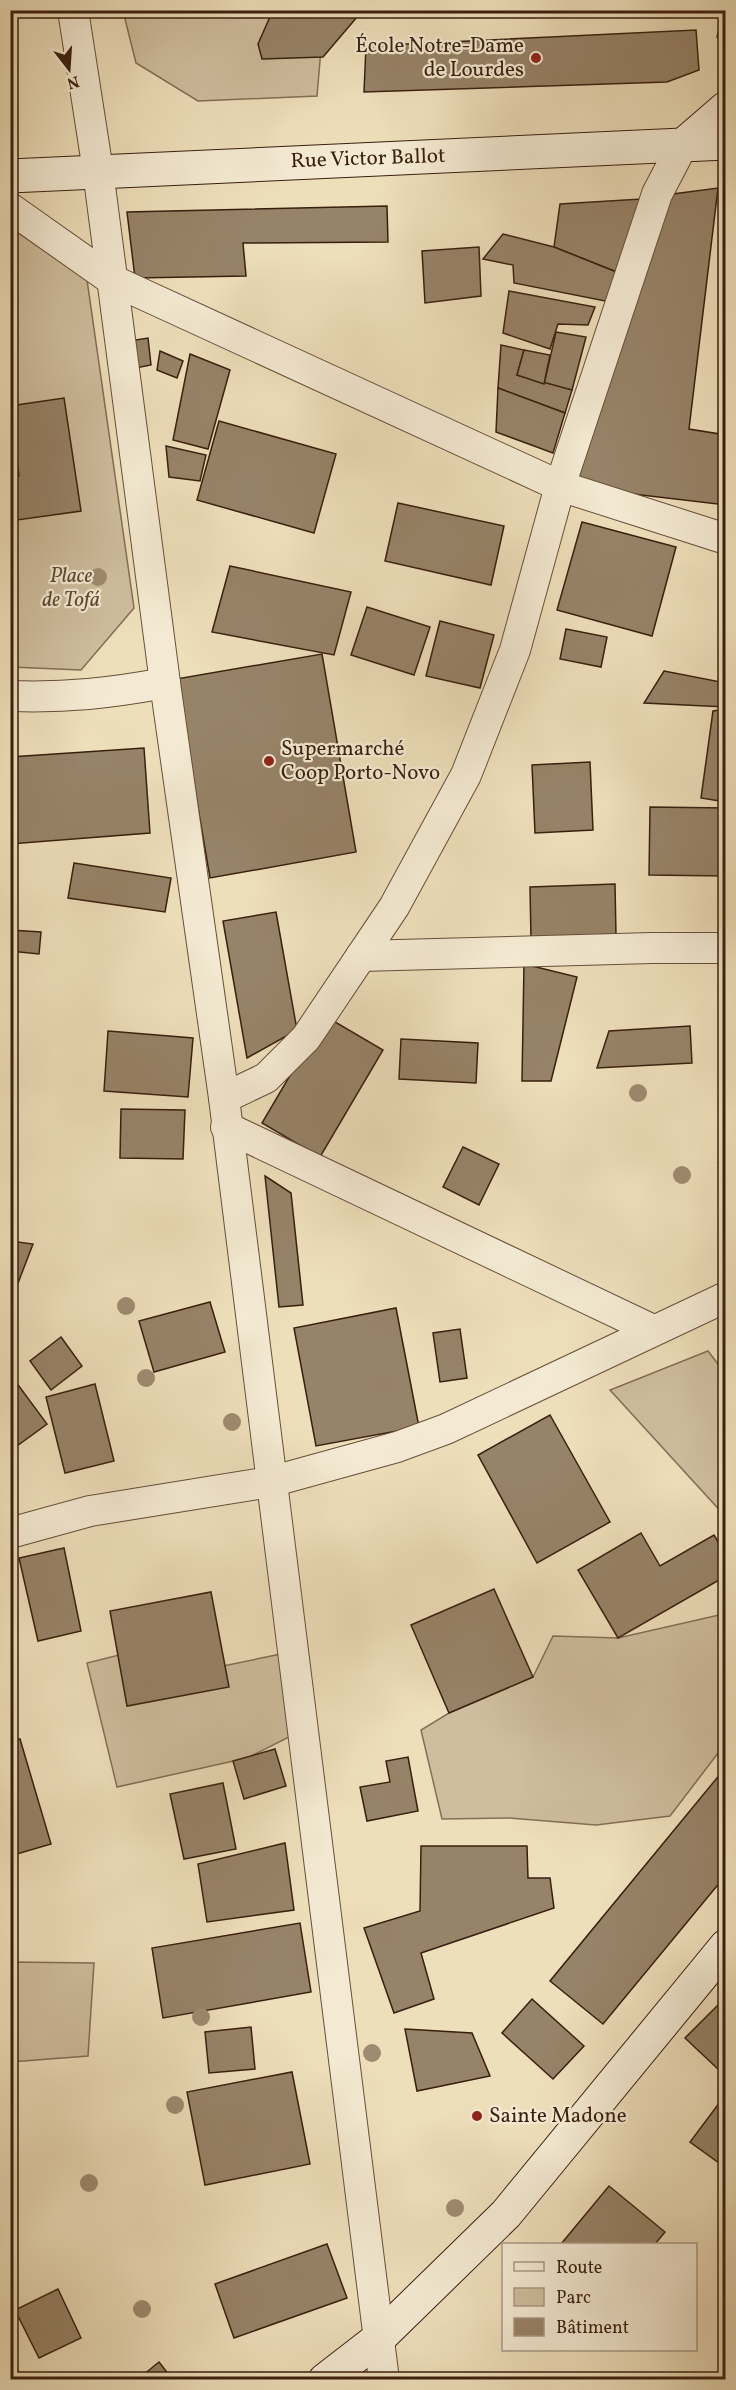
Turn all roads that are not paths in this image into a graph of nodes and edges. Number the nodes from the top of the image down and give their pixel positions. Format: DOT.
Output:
graph roads {
  1 [pos="73,10"];
  2 [pos="726,108"];
  3 [pos="726,143"];
  4 [pos="682,146"];
  5 [pos="98,171"];
  6 [pos="10,176"];
  7 [pos="10,208"];
  8 [pos="112,280"];
  9 [pos="560,486"];
  10 [pos="726,539"];
  11 [pos="165,683"];
  12 [pos="10,696"];
  13 [pos="726,948"];
  14 [pos="361,956"];
  15 [pos="225,1112"];
  16 [pos="726,1298"];
  17 [pos="653,1330"];
  18 [pos="270,1482"];
  19 [pos="10,1533"];
  20 [pos="726,1946"];
  21 [pos="378,2338"];
  22 [pos="325,2379"];
  23 [pos="384,2379"];
  1 -- 5 [label="street"];
  2 -- 4 [label="main road"];
  3 -- 4 [label="main road, Rue Victor Ballot"];
  4 -- 5 [label="main road, Rue Victor Ballot"];
  4 -- 9 [label="street"];
  5 -- 6 [label="main road, Rue Victor Ballot"];
  5 -- 8 [label="street"];
  7 -- 8 [label="street"];
  8 -- 9 [label="street"];
  8 -- 11 [label="street"];
  9 -- 10 [label="street"];
  9 -- 14 [label="street"];
  11 -- 12 [label="street"];
  11 -- 15 [label="street"];
  13 -- 14 [label="street"];
  14 -- 15 [label="street"];
  15 -- 17 [label="street"];
  15 -- 18 [label="street"];
  16 -- 17 [label="street"];
  17 -- 18 [label="street"];
  18 -- 19 [label="street"];
  18 -- 21 [label="street"];
  20 -- 21 [label="main road"];
  21 -- 22 [label="main road"];
  21 -- 23 [label="street"];
}
